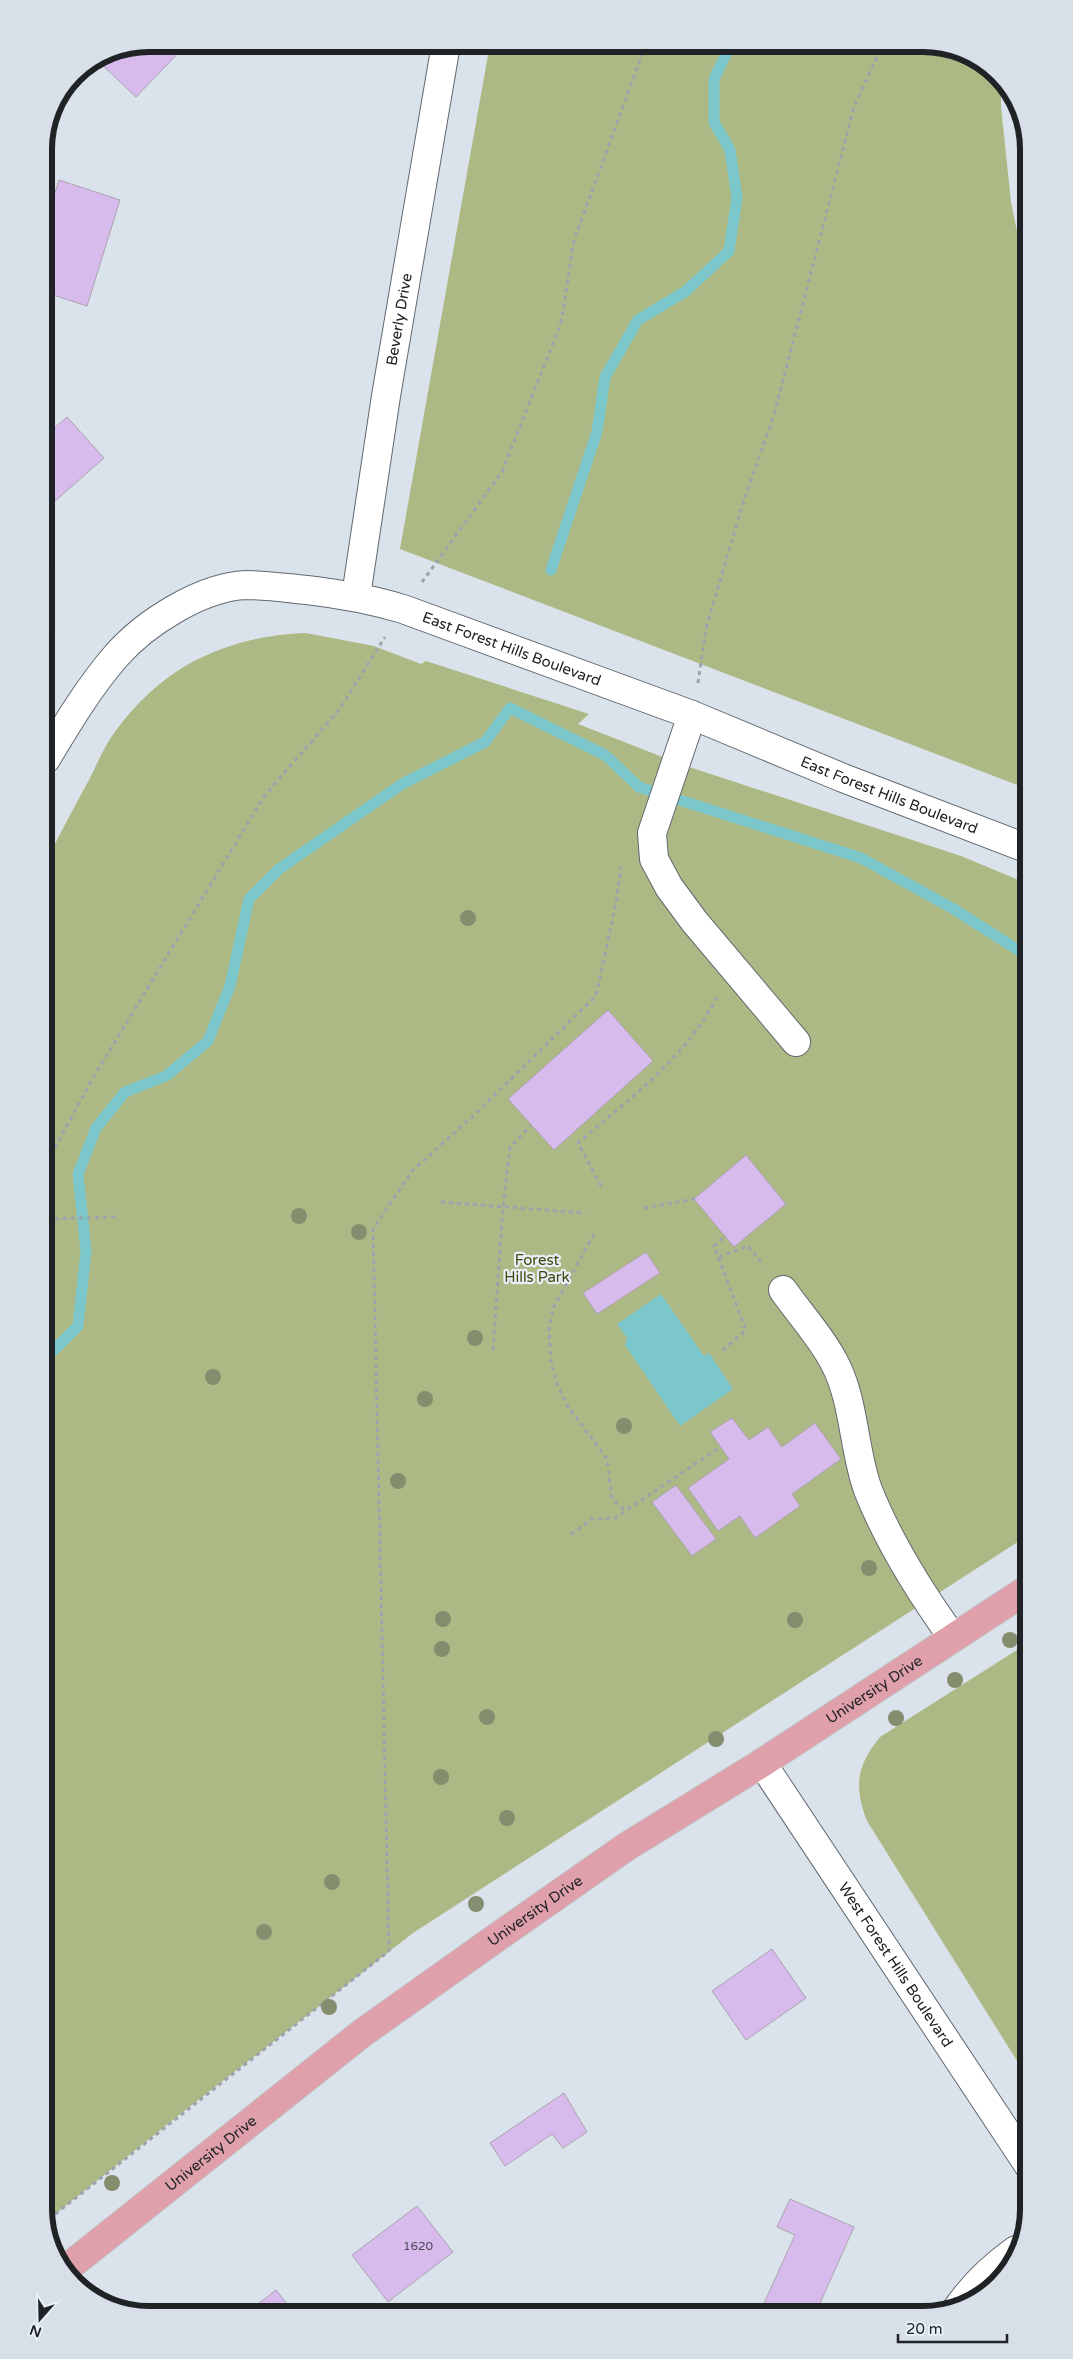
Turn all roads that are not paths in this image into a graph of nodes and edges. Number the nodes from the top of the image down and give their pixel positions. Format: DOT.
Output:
graph roads {
  1 [pos="444,53"];
  2 [pos="356,596"];
  3 [pos="692,715"];
  4 [pos="53,748"];
  5 [pos="1021,846"];
  6 [pos="796,1042"];
  7 [pos="783,1290"];
  8 [pos="1021,1594"];
  9 [pos="953,1638"];
  10 [pos="762,1763"];
  11 [pos="1021,2154"];
  12 [pos="1010,2254"];
  13 [pos="71,2265"];
  14 [pos="964,2298"];
  1 -- 2 [label="street, Beverly Drive"];
  2 -- 3 [label="street, East Forest Hills Boulevard"];
  2 -- 4 [label="street, East Forest Hills Boulevard"];
  3 -- 5 [label="street, East Forest Hills Boulevard"];
  3 -- 6 [label="street"];
  7 -- 9 [label="street"];
  8 -- 9 [label="main road, University Drive"];
  9 -- 10 [label="main road, University Drive"];
  10 -- 11 [label="street, West Forest Hills Boulevard"];
  10 -- 13 [label="main road, University Drive"];
  12 -- 14 [label="street"];
}
